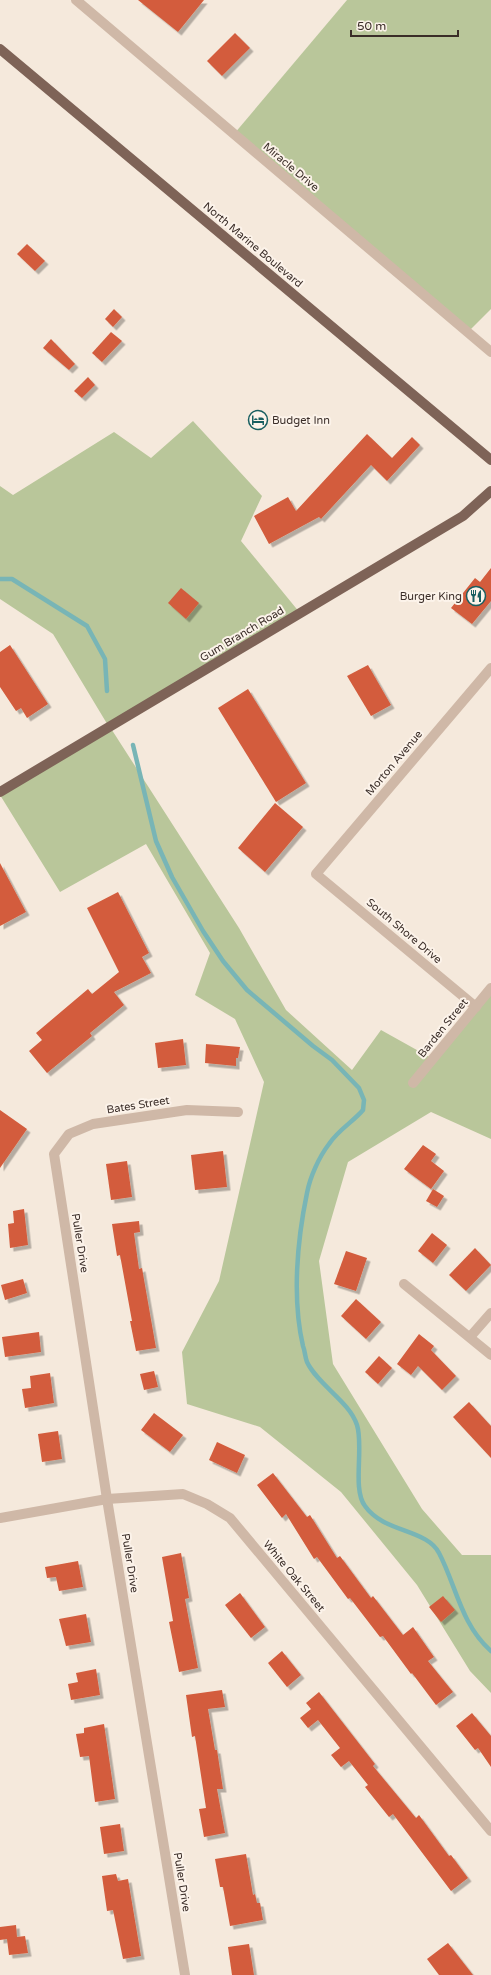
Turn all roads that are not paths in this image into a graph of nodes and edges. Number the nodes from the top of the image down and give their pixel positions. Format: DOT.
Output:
graph roads {
  1 [pos="76,0"];
  2 [pos="0,49"];
  3 [pos="491,352"];
  4 [pos="491,460"];
  5 [pos="491,491"];
  6 [pos="491,668"];
  7 [pos="0,792"];
  8 [pos="316,874"];
  9 [pos="491,988"];
  10 [pos="476,1007"];
  11 [pos="413,1083"];
  12 [pos="238,1112"];
  13 [pos="54,1154"];
  14 [pos="404,1284"];
  15 [pos="491,1313"];
  16 [pos="470,1338"];
  17 [pos="491,1354"];
  18 [pos="107,1499"];
  19 [pos="0,1518"];
  20 [pos="491,1831"];
  21 [pos="185,1975"];
  1 -- 3 [label="street, Miracle Drive"];
  2 -- 4 [label="main road, North Marine Boulevard"];
  5 -- 7 [label="main road, Gum Branch Road"];
  6 -- 8 [label="street, Morton Avenue"];
  8 -- 10 [label="street, South Shore Drive"];
  9 -- 10 [label="street, Barden Street"];
  10 -- 11 [label="street, Barden Street"];
  12 -- 13 [label="street, Bates Street"];
  13 -- 18 [label="street, Puller Drive"];
  14 -- 16 [label="street"];
  15 -- 16 [label="street"];
  16 -- 17 [label="street"];
  18 -- 19 [label="street, White Oak Street"];
  18 -- 20 [label="street, White Oak Street"];
  18 -- 21 [label="street, Puller Drive"];
}
